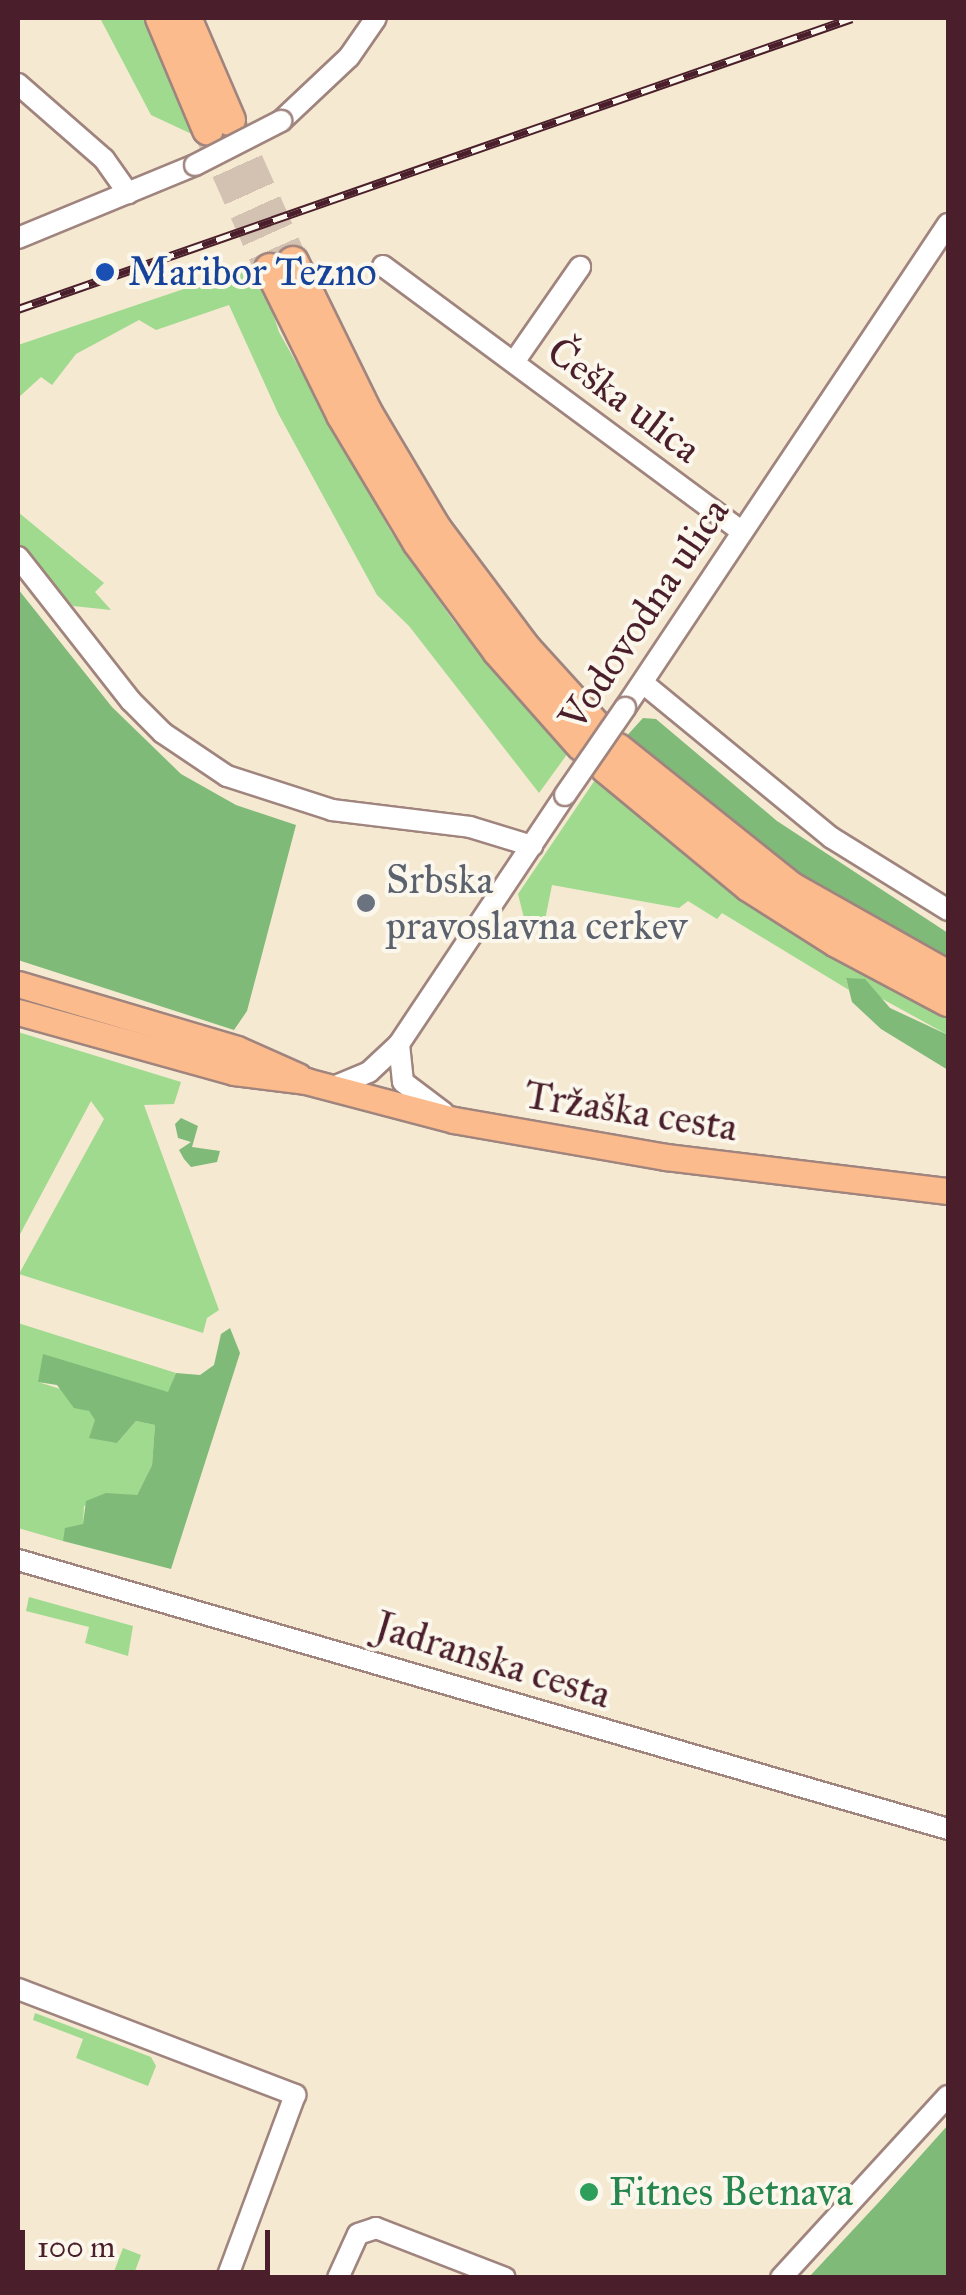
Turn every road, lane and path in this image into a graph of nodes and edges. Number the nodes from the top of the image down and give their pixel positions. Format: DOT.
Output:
graph roads {
  1 [pos="160,18"];
  2 [pos="186,18"];
  3 [pos="376,18"];
  4 [pos="18,84"];
  5 [pos="128,193"];
  6 [pos="948,224"];
  7 [pos="18,238"];
  8 [pos="281,265"];
  9 [pos="383,266"];
  10 [pos="580,266"];
  11 [pos="514,362"];
  12 [pos="741,531"];
  13 [pos="18,558"];
  14 [pos="643,683"];
  15 [pos="589,736"];
  16 [pos="532,846"];
  17 [pos="948,910"];
  18 [pos="948,976"];
  19 [pos="18,984"];
  20 [pos="948,1001"];
  21 [pos="18,1012"];
  22 [pos="399,1044"];
  23 [pos="319,1085"];
  24 [pos="454,1120"];
  25 [pos="948,1191"];
  26 [pos="18,1560"];
  27 [pos="948,1830"];
  28 [pos="18,1989"];
  29 [pos="948,2096"];
  30 [pos="228,2278"];
  31 [pos="338,2278"];
  32 [pos="505,2278"];
  33 [pos="781,2278"];
  1 -- 2 [label="highway"];
  3 -- 5 [label="street, bridge"];
  4 -- 5 [label="street"];
  5 -- 7 [label="street"];
  6 -- 12 [label="street, Vodovodna ulica"];
  8 -- 15 [label="highway"];
  9 -- 11 [label="street, Češka ulica"];
  10 -- 11 [label="street, Češka ulica"];
  11 -- 12 [label="street, Češka ulica"];
  12 -- 14 [label="street, Vodovodna ulica"];
  13 -- 16 [label="street"];
  14 -- 16 [label="street, Vodovodna ulica, bridge"];
  14 -- 17 [label="street"];
  16 -- 22 [label="street, Vodovodna ulica"];
  18 -- 20 [label="highway"];
  19 -- 23 [label="main road, Tržaška cesta"];
  21 -- 23 [label="main road, Tržaška cesta"];
  22 -- 23 [label="street, Vodovodna ulica"];
  22 -- 24 [label="street"];
  23 -- 24 [label="main road, Tržaška cesta"];
  24 -- 25 [label="main road, Tržaška cesta"];
  26 -- 27 [label="street, Jadranska cesta"];
  28 -- 30 [label="street"];
  29 -- 33 [label="street"];
  31 -- 32 [label="street"];
}
